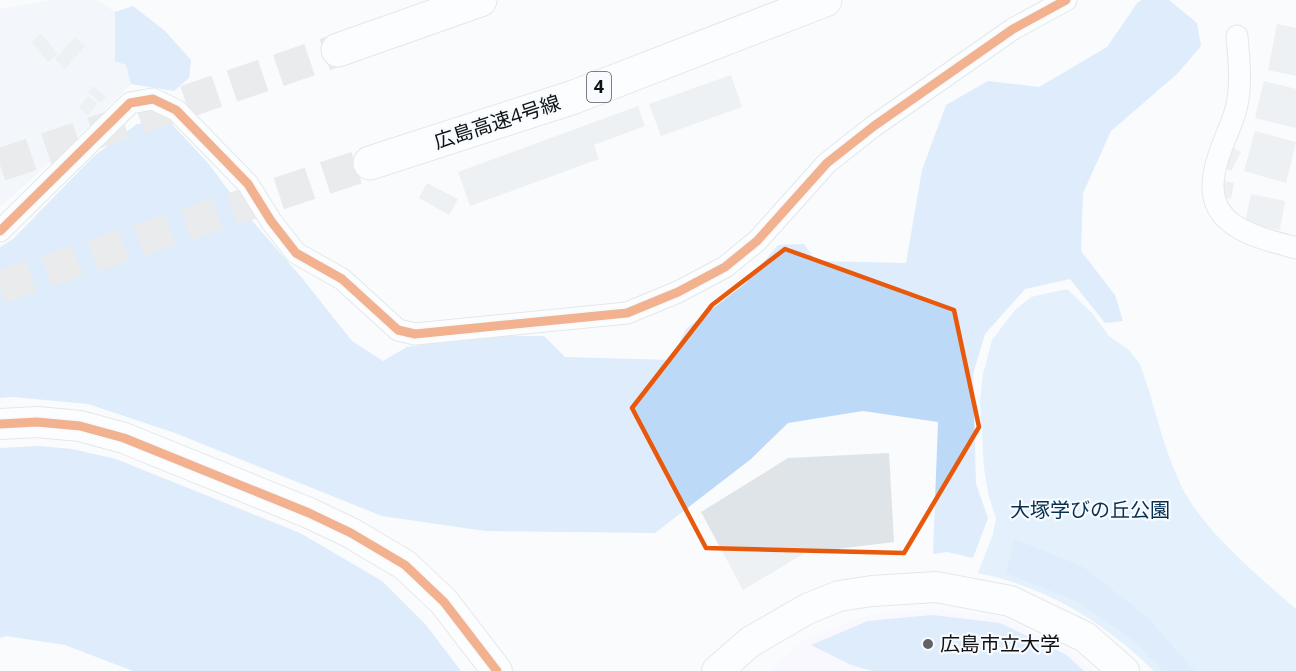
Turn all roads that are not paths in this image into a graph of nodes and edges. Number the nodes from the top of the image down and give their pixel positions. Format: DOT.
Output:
graph roads {
  1 [pos="480,0"];
  2 [pos="825,0"];
  3 [pos="1066,0"];
  4 [pos="1237,36"];
  5 [pos="338,50"];
  6 [pos="370,163"];
  7 [pos="0,231"];
  8 [pos="1296,248"];
  9 [pos="0,424"];
  10 [pos="497,671"];
  11 [pos="717,671"];
  12 [pos="1125,671"];
  1 -- 5 [label="highway"];
  2 -- 6 [label="highway, 広島高速4号線 / 4"];
  3 -- 7 [label="street"];
  4 -- 8 [label="street"];
  9 -- 10 [label="street"];
  11 -- 12 [label="street"];
}
